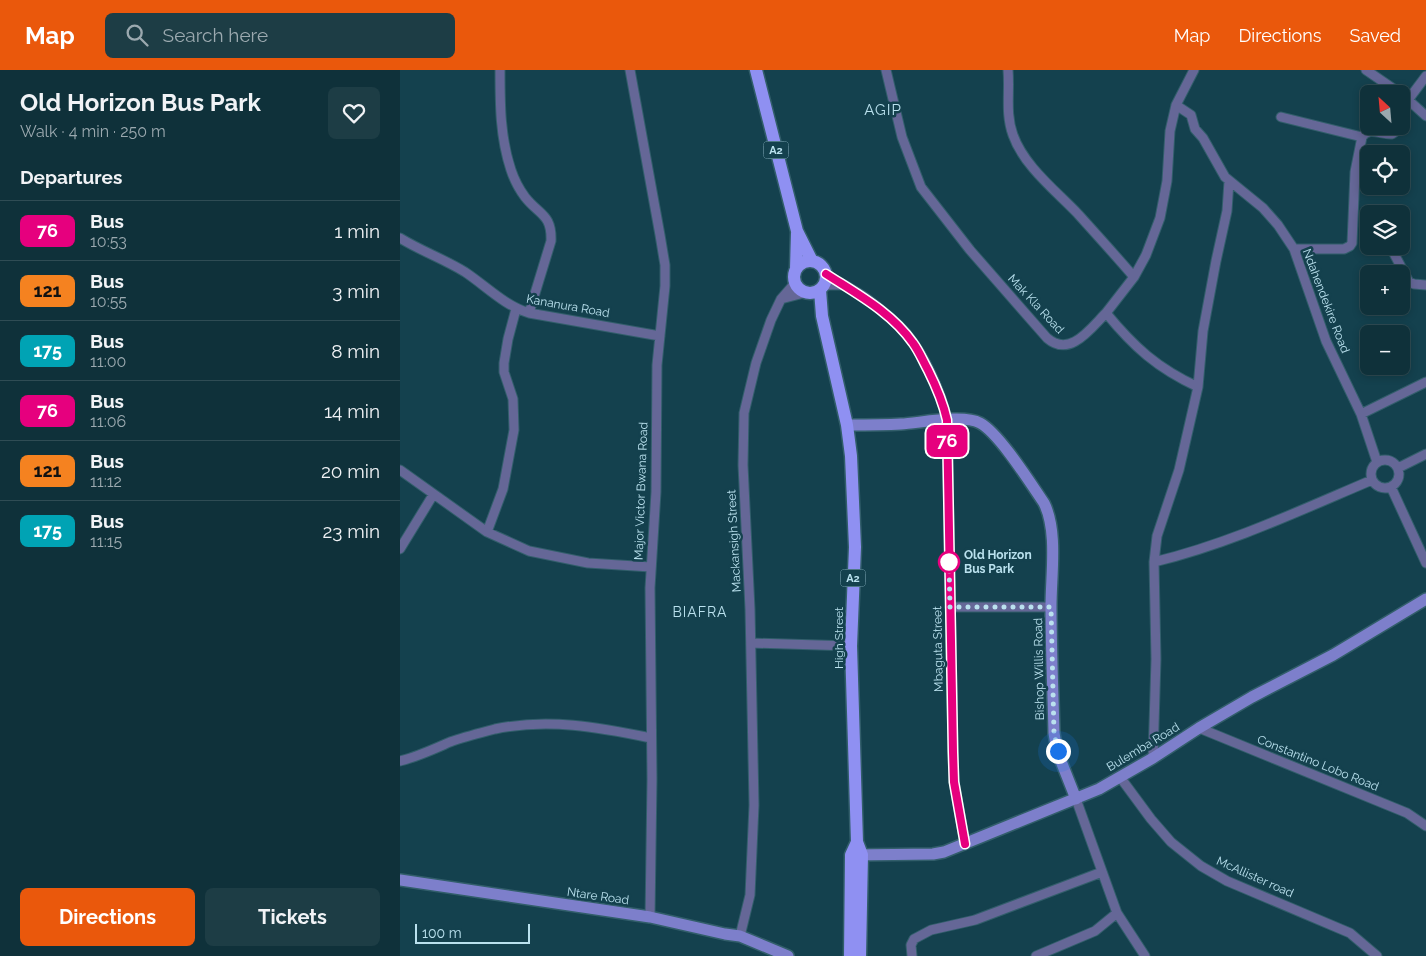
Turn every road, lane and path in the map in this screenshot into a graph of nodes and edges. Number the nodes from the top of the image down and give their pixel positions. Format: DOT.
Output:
graph roads {
  1 [pos="500,70"];
  2 [pos="630,70"];
  3 [pos="756,70"];
  4 [pos="886,70"];
  5 [pos="1008,70"];
  6 [pos="1194,70"];
  7 [pos="1366,70"];
  8 [pos="1426,76"];
  9 [pos="1387,85"];
  10 [pos="1410,90"];
  11 [pos="1410,102"];
  12 [pos="1176,105"];
  13 [pos="1426,116"];
  14 [pos="1281,117"];
  15 [pos="1362,137"];
  16 [pos="1229,181"];
  17 [pos="797,231"];
  18 [pos="400,238"];
  19 [pos="1294,249"];
  20 [pos="1394,255"];
  21 [pos="812,261"];
  22 [pos="796,269"];
  23 [pos="1134,277"];
  24 [pos="795,283"];
  25 [pos="824,283"];
  26 [pos="1426,285"];
  27 [pos="806,293"];
  28 [pos="781,299"];
  29 [pos="516,309"];
  30 [pos="529,313"];
  31 [pos="1106,313"];
  32 [pos="822,316"];
  33 [pos="660,336"];
  34 [pos="1426,382"];
  35 [pos="1198,387"];
  36 [pos="1361,414"];
  37 [pos="947,420"];
  38 [pos="847,425"];
  39 [pos="1426,454"];
  40 [pos="1377,462"];
  41 [pos="1398,468"];
  42 [pos="401,473"];
  43 [pos="1372,480"];
  44 [pos="1391,487"];
  45 [pos="433,495"];
  46 [pos="487,532"];
  47 [pos="400,549"];
  48 [pos="1154,562"];
  49 [pos="1426,563"];
  50 [pos="651,567"];
  51 [pos="1426,599"];
  52 [pos="950,607"];
  53 [pos="1051,607"];
  54 [pos="751,643"];
  55 [pos="851,646"];
  56 [pos="1199,728"];
  57 [pos="651,738"];
  58 [pos="1154,758"];
  59 [pos="400,761"];
  60 [pos="1120,777"];
  61 [pos="1076,799"];
  62 [pos="1426,826"];
  63 [pos="965,844"];
  64 [pos="857,855"];
  65 [pos="1102,872"];
  66 [pos="400,880"];
  67 [pos="1117,913"];
  68 [pos="650,917"];
  69 [pos="740,936"];
  70 [pos="1051,953"];
  71 [pos="788,956"];
  72 [pos="850,956"];
  73 [pos="860,956"];
  74 [pos="912,956"];
  75 [pos="1036,956"];
  76 [pos="1145,956"];
  77 [pos="1376,956"];
  1 -- 30 [label="street"];
  2 -- 33 [label="street, Major Victor Bwana Road"];
  3 -- 17 [label="main road, A2"];
  4 -- 31 [label="street, Mak Kla Road"];
  5 -- 23 [label="street"];
  6 -- 12 [label="street"];
  7 -- 9 [label="street"];
  8 -- 10 [label="street"];
  11 -- 13 [label="street"];
  12 -- 16 [label="street, Ndahendekire Road"];
  12 -- 23 [label="street, Mak Kla Road"];
  14 -- 15 [label="street"];
  15 -- 19 [label="street"];
  16 -- 19 [label="street, Ndahendekire Road"];
  16 -- 35 [label="street"];
  17 -- 21 [label="main road, A2"];
  17 -- 22 [label="main road, A2"];
  18 -- 29 [label="street, Kananura Road"];
  19 -- 36 [label="street, Ndahendekire Road"];
  20 -- 26 [label="street"];
  21 -- 22 [label="main road"];
  21 -- 25 [label="main road, A2"];
  22 -- 24 [label="main road, A2"];
  23 -- 31 [label="street, Mak Kla Road"];
  24 -- 27 [label="main road, A2"];
  24 -- 28 [label="street, Mackansigh Street"];
  25 -- 27 [label="main road"];
  25 -- 32 [label="main road, High Street / A2"];
  25 -- 37 [label="street, Mbaguta Street"];
  27 -- 28 [label="street"];
  27 -- 32 [label="main road, High Street / A2"];
  28 -- 54 [label="street, Mackansigh Street"];
  29 -- 30 [label="street, Kananura Road"];
  29 -- 46 [label="street"];
  30 -- 33 [label="street, Kananura Road"];
  31 -- 35 [label="street"];
  32 -- 38 [label="main road, High Street / A2"];
  33 -- 50 [label="street, Major Victor Bwana Road"];
  34 -- 36 [label="street"];
  35 -- 48 [label="street"];
  36 -- 40 [label="street, Ndahendekire Road"];
  37 -- 38 [label="main road, Bishop Willis Road"];
  37 -- 52 [label="street, Mbaguta Street"];
  37 -- 53 [label="main road, Bishop Willis Road"];
  38 -- 55 [label="main road, High Street / A2"];
  39 -- 41 [label="street"];
  40 -- 41 [label="street"];
  40 -- 43 [label="street"];
  41 -- 44 [label="street"];
  42 -- 45 [label="street"];
  43 -- 44 [label="street"];
  43 -- 48 [label="street"];
  44 -- 49 [label="street"];
  45 -- 46 [label="street"];
  45 -- 47 [label="street"];
  46 -- 50 [label="street"];
  48 -- 58 [label="street"];
  50 -- 57 [label="street, Major Victor Bwana Road"];
  51 -- 56 [label="main road, Bulemba Road"];
  52 -- 53 [label="street"];
  52 -- 63 [label="street, Mbaguta Street"];
  53 -- 61 [label="main road, Bishop Willis Road"];
  54 -- 55 [label="street"];
  54 -- 69 [label="street, Mackansigh Street"];
  55 -- 64 [label="main road, High Street / A2"];
  56 -- 58 [label="main road, Bulemba Road"];
  56 -- 62 [label="street, Constantino Lobo Road"];
  57 -- 59 [label="street"];
  57 -- 68 [label="street, Major Victor Bwana Road"];
  58 -- 60 [label="main road, Bulemba Road"];
  60 -- 61 [label="main road, Bulemba Road"];
  60 -- 77 [label="street, McAllister road"];
  61 -- 63 [label="main road, Bulemba Road"];
  61 -- 65 [label="street"];
  63 -- 64 [label="main road, Bulemba Road"];
  64 -- 72 [label="main road, High Street / A2"];
  64 -- 73 [label="main road, High Street / A2"];
  65 -- 67 [label="street"];
  65 -- 74 [label="street"];
  66 -- 68 [label="main road, Ntare Road"];
  67 -- 70 [label="street"];
  67 -- 76 [label="street"];
  68 -- 69 [label="main road, Ntare Road"];
  69 -- 71 [label="main road, Ntare Road"];
  70 -- 75 [label="street"];
}
